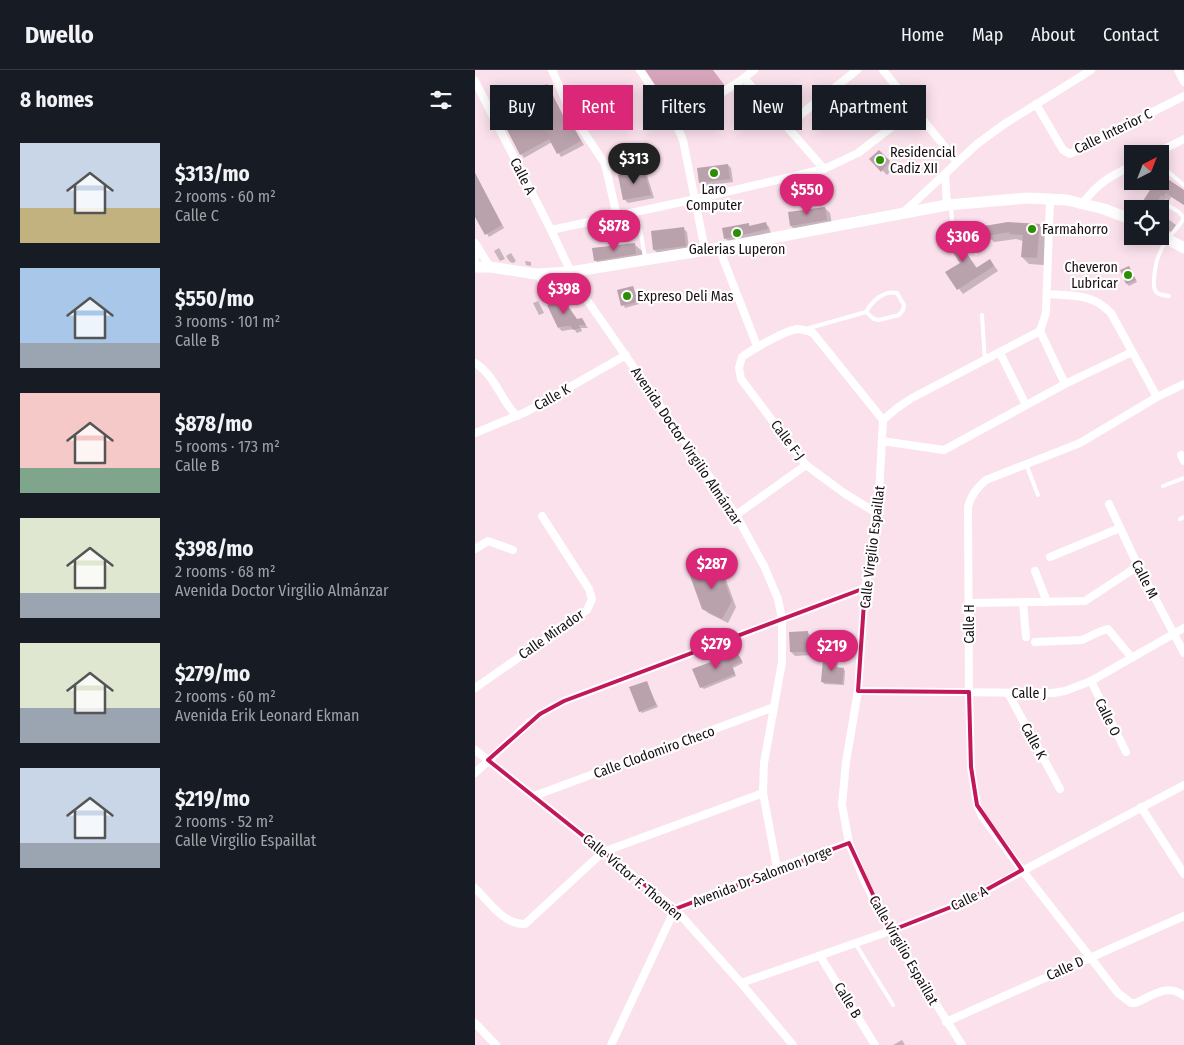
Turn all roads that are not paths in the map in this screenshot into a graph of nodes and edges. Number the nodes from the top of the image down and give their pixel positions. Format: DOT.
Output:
graph roads {
  1 [pos="552,70"];
  2 [pos="640,70"];
  3 [pos="754,70"];
  4 [pos="857,70"];
  5 [pos="883,70"];
  6 [pos="1091,70"];
  7 [pos="1177,70"];
  8 [pos="1077,73"];
  9 [pos="744,78"];
  10 [pos="475,81"];
  11 [pos="1184,82"];
  12 [pos="650,85"];
  13 [pos="750,85"];
  14 [pos="896,85"];
  15 [pos="724,91"];
  16 [pos="1184,96"];
  17 [pos="1036,104"];
  18 [pos="802,113"];
  19 [pos="926,122"];
  20 [pos="679,130"];
  21 [pos="790,130"];
  22 [pos="886,130"];
  23 [pos="1184,139"];
  24 [pos="1169,146"];
  25 [pos="957,162"];
  26 [pos="824,169"];
  27 [pos="1124,169"];
  28 [pos="1169,172"];
  29 [pos="945,174"];
  30 [pos="1184,185"];
  31 [pos="696,199"];
  32 [pos="1050,199"];
  33 [pos="1083,204"];
  34 [pos="949,205"];
  35 [pos="1169,206"];
  36 [pos="904,212"];
  37 [pos="617,216"];
  38 [pos="1124,216"];
  39 [pos="639,223"];
  40 [pos="551,230"];
  41 [pos="1169,234"];
  42 [pos="1169,240"];
  43 [pos="476,245"];
  44 [pos="1161,245"];
  45 [pos="719,248"];
  46 [pos="1184,248"];
  47 [pos="705,250"];
  48 [pos="977,253"];
  49 [pos="475,259"];
  50 [pos="645,260"];
  51 [pos="475,267"];
  52 [pos="490,267"];
  53 [pos="570,272"];
  54 [pos="536,274"];
  55 [pos="578,287"];
  56 [pos="1047,294"];
  57 [pos="1169,296"];
  58 [pos="866,312"];
  59 [pos="982,315"];
  60 [pos="804,330"];
  61 [pos="1040,330"];
  62 [pos="757,346"];
  63 [pos="1132,352"];
  64 [pos="1000,353"];
  65 [pos="626,355"];
  66 [pos="985,361"];
  67 [pos="475,363"];
  68 [pos="1065,384"];
  69 [pos="1184,384"];
  70 [pos="1157,397"];
  71 [pos="1027,405"];
  72 [pos="517,416"];
  73 [pos="883,420"];
  74 [pos="475,433"];
  75 [pos="882,441"];
  76 [pos="806,464"];
  77 [pos="1026,464"];
  78 [pos="1184,478"];
  79 [pos="1163,486"];
  80 [pos="1038,495"];
  81 [pos="1109,504"];
  82 [pos="878,514"];
  83 [pos="736,515"];
  84 [pos="542,516"];
  85 [pos="1120,528"];
  86 [pos="475,549"];
  87 [pos="513,550"];
  88 [pos="1050,557"];
  89 [pos="1138,566"];
  90 [pos="1035,571"];
  91 [pos="865,588"];
  92 [pos="1047,602"];
  93 [pos="969,603"];
  94 [pos="1023,603"];
  95 [pos="782,618"];
  96 [pos="1184,628"];
  97 [pos="1174,634"];
  98 [pos="1026,637"];
  99 [pos="1035,642"];
  100 [pos="1184,653"];
  101 [pos="1132,658"];
  102 [pos="1091,681"];
  103 [pos="475,688"];
  104 [pos="858,691"];
  105 [pos="969,692"];
  106 [pos="1008,692"];
  107 [pos="774,707"];
  108 [pos="475,750"];
  109 [pos="1126,752"];
  110 [pos="488,760"];
  111 [pos="475,773"];
  112 [pos="1184,784"];
  113 [pos="1059,789"];
  114 [pos="763,793"];
  115 [pos="534,796"];
  116 [pos="1141,807"];
  117 [pos="849,843"];
  118 [pos="603,852"];
  119 [pos="777,868"];
  120 [pos="1022,870"];
  121 [pos="1184,874"];
  122 [pos="475,888"];
  123 [pos="675,909"];
  124 [pos="1184,916"];
  125 [pos="890,931"];
  126 [pos="855,943"];
  127 [pos="821,956"];
  128 [pos="1091,957"];
  129 [pos="741,984"];
  130 [pos="1184,996"];
  131 [pos="893,1005"];
  132 [pos="946,1022"];
  133 [pos="475,1023"];
  134 [pos="614,1043"];
  135 [pos="497,1045"];
  136 [pos="793,1045"];
  137 [pos="875,1045"];
  138 [pos="962,1045"];
  1 -- 37 [label="street"];
  2 -- 12 [label="street"];
  3 -- 9 [label="street"];
  4 -- 18 [label="street"];
  5 -- 14 [label="street"];
  6 -- 8 [label="street"];
  7 -- 11 [label="street"];
  8 -- 17 [label="street"];
  9 -- 13 [label="street"];
  9 -- 15 [label="street"];
  10 -- 40 [label="street, Calle A"];
  16 -- 17 [label="street, Calle Interior C"];
  17 -- 25 [label="street"];
  19 -- 25 [label="street"];
  20 -- 31 [label="street"];
  21 -- 26 [label="street"];
  22 -- 26 [label="street"];
  23 -- 24 [label="street"];
  25 -- 29 [label="street"];
  26 -- 31 [label="street"];
  27 -- 33 [label="street"];
  28 -- 30 [label="lane"];
  29 -- 34 [label="street"];
  29 -- 36 [label="street"];
  31 -- 37 [label="street"];
  31 -- 47 [label="street"];
  32 -- 33 [label="main road"];
  32 -- 34 [label="main road"];
  32 -- 56 [label="street"];
  33 -- 38 [label="main road"];
  34 -- 36 [label="main road"];
  34 -- 48 [label="lane"];
  35 -- 41 [label="lane"];
  36 -- 45 [label="main road"];
  37 -- 40 [label="street"];
  39 -- 50 [label="lane"];
  40 -- 53 [label="street, Calle A"];
  42 -- 46 [label="main road"];
  43 -- 49 [label="street"];
  43 -- 52 [label="street"];
  44 -- 57 [label="lane"];
  45 -- 47 [label="main road"];
  45 -- 62 [label="street"];
  47 -- 50 [label="main road"];
  50 -- 53 [label="main road"];
  51 -- 52 [label="main road"];
  52 -- 54 [label="main road"];
  53 -- 54 [label="main road"];
  53 -- 55 [label="street, Avenida Doctor Virgilio Almánzar"];
  54 -- 55 [label="lane"];
  55 -- 65 [label="street, Avenida Doctor Virgilio Almánzar"];
  56 -- 61 [label="street"];
  56 -- 63 [label="street"];
  58 -- 58 [label="lane"];
  58 -- 60 [label="lane"];
  59 -- 66 [label="lane"];
  60 -- 62 [label="street"];
  60 -- 73 [label="street"];
  61 -- 64 [label="street"];
  61 -- 68 [label="street"];
  62 -- 76 [label="street, Calle F-J"];
  63 -- 68 [label="street"];
  63 -- 70 [label="street"];
  64 -- 66 [label="street"];
  64 -- 71 [label="street"];
  65 -- 72 [label="street, Calle K"];
  65 -- 83 [label="street, Avenida Doctor Virgilio Almánzar"];
  66 -- 73 [label="street"];
  67 -- 72 [label="street"];
  68 -- 71 [label="street"];
  69 -- 70 [label="street, Calle H"];
  70 -- 77 [label="street, Calle H"];
  71 -- 75 [label="street"];
  72 -- 74 [label="street, Calle K"];
  73 -- 75 [label="street, Calle Virgilio Espaillat"];
  75 -- 82 [label="street, Calle Virgilio Espaillat"];
  76 -- 82 [label="street, Calle F-J"];
  76 -- 83 [label="street"];
  77 -- 80 [label="lane"];
  77 -- 93 [label="street, Calle H"];
  78 -- 79 [label="lane"];
  81 -- 85 [label="street, Calle M"];
  82 -- 91 [label="street, Calle Virgilio Espaillat"];
  83 -- 95 [label="street, Avenida Doctor Virgilio Almánzar"];
  84 -- 103 [label="street, Calle Mirador"];
  85 -- 88 [label="street"];
  85 -- 89 [label="street, Calle M"];
  86 -- 87 [label="street"];
  89 -- 92 [label="street"];
  89 -- 97 [label="street, Calle M"];
  90 -- 92 [label="street"];
  91 -- 95 [label="street"];
  91 -- 104 [label="street, Calle Virgilio Espaillat"];
  92 -- 94 [label="street"];
  93 -- 94 [label="street"];
  93 -- 105 [label="street, Calle H"];
  94 -- 98 [label="street"];
  95 -- 107 [label="street, Avenida Doctor Virgilio Almánzar"];
  95 -- 110 [label="street"];
  96 -- 97 [label="street, Calle J"];
  97 -- 100 [label="street, Calle M"];
  97 -- 101 [label="street, Calle J"];
  99 -- 101 [label="street"];
  101 -- 102 [label="street, Calle J"];
  102 -- 106 [label="street, Calle J"];
  102 -- 109 [label="street, Calle O"];
  104 -- 105 [label="street, Calle J"];
  104 -- 117 [label="street, Calle Virgilio Espaillat"];
  105 -- 106 [label="street, Calle J"];
  105 -- 120 [label="street, Calle H"];
  106 -- 113 [label="street, Calle K"];
  107 -- 114 [label="street, Avenida Doctor Virgilio Almánzar"];
  107 -- 115 [label="street, Calle Clodomiro Checo"];
  108 -- 110 [label="street, Calle Víctor F. Thomen"];
  110 -- 111 [label="street"];
  110 -- 115 [label="street, Calle Víctor F. Thomen"];
  112 -- 116 [label="street, Calle A"];
  114 -- 118 [label="street"];
  114 -- 119 [label="street, Avenida Doctor Virgilio Almánzar"];
  115 -- 118 [label="street, Calle Víctor F. Thomen"];
  116 -- 120 [label="street, Calle A"];
  116 -- 121 [label="street"];
  117 -- 119 [label="street, Avenida Dr Salomon Jorge"];
  117 -- 125 [label="street, Calle Virgilio Espaillat"];
  118 -- 122 [label="street"];
  118 -- 123 [label="street, Calle Víctor F. Thomen"];
  119 -- 123 [label="street, Avenida Dr Salomon Jorge"];
  120 -- 125 [label="street, Calle A"];
  120 -- 128 [label="street, Calle H"];
  123 -- 129 [label="street, Calle Víctor F. Thomen"];
  123 -- 134 [label="street"];
  124 -- 128 [label="street, Calle D"];
  125 -- 126 [label="street, Calle A"];
  125 -- 132 [label="street, Calle Virgilio Espaillat"];
  126 -- 127 [label="street, Calle A"];
  126 -- 131 [label="lane"];
  127 -- 129 [label="street, Calle A"];
  127 -- 137 [label="street, Calle B"];
  128 -- 130 [label="street, Calle H"];
  128 -- 132 [label="street, Calle D"];
  129 -- 136 [label="street, Calle Víctor F. Thomen"];
  132 -- 138 [label="street, Calle Virgilio Espaillat"];
  133 -- 135 [label="street"];
}
